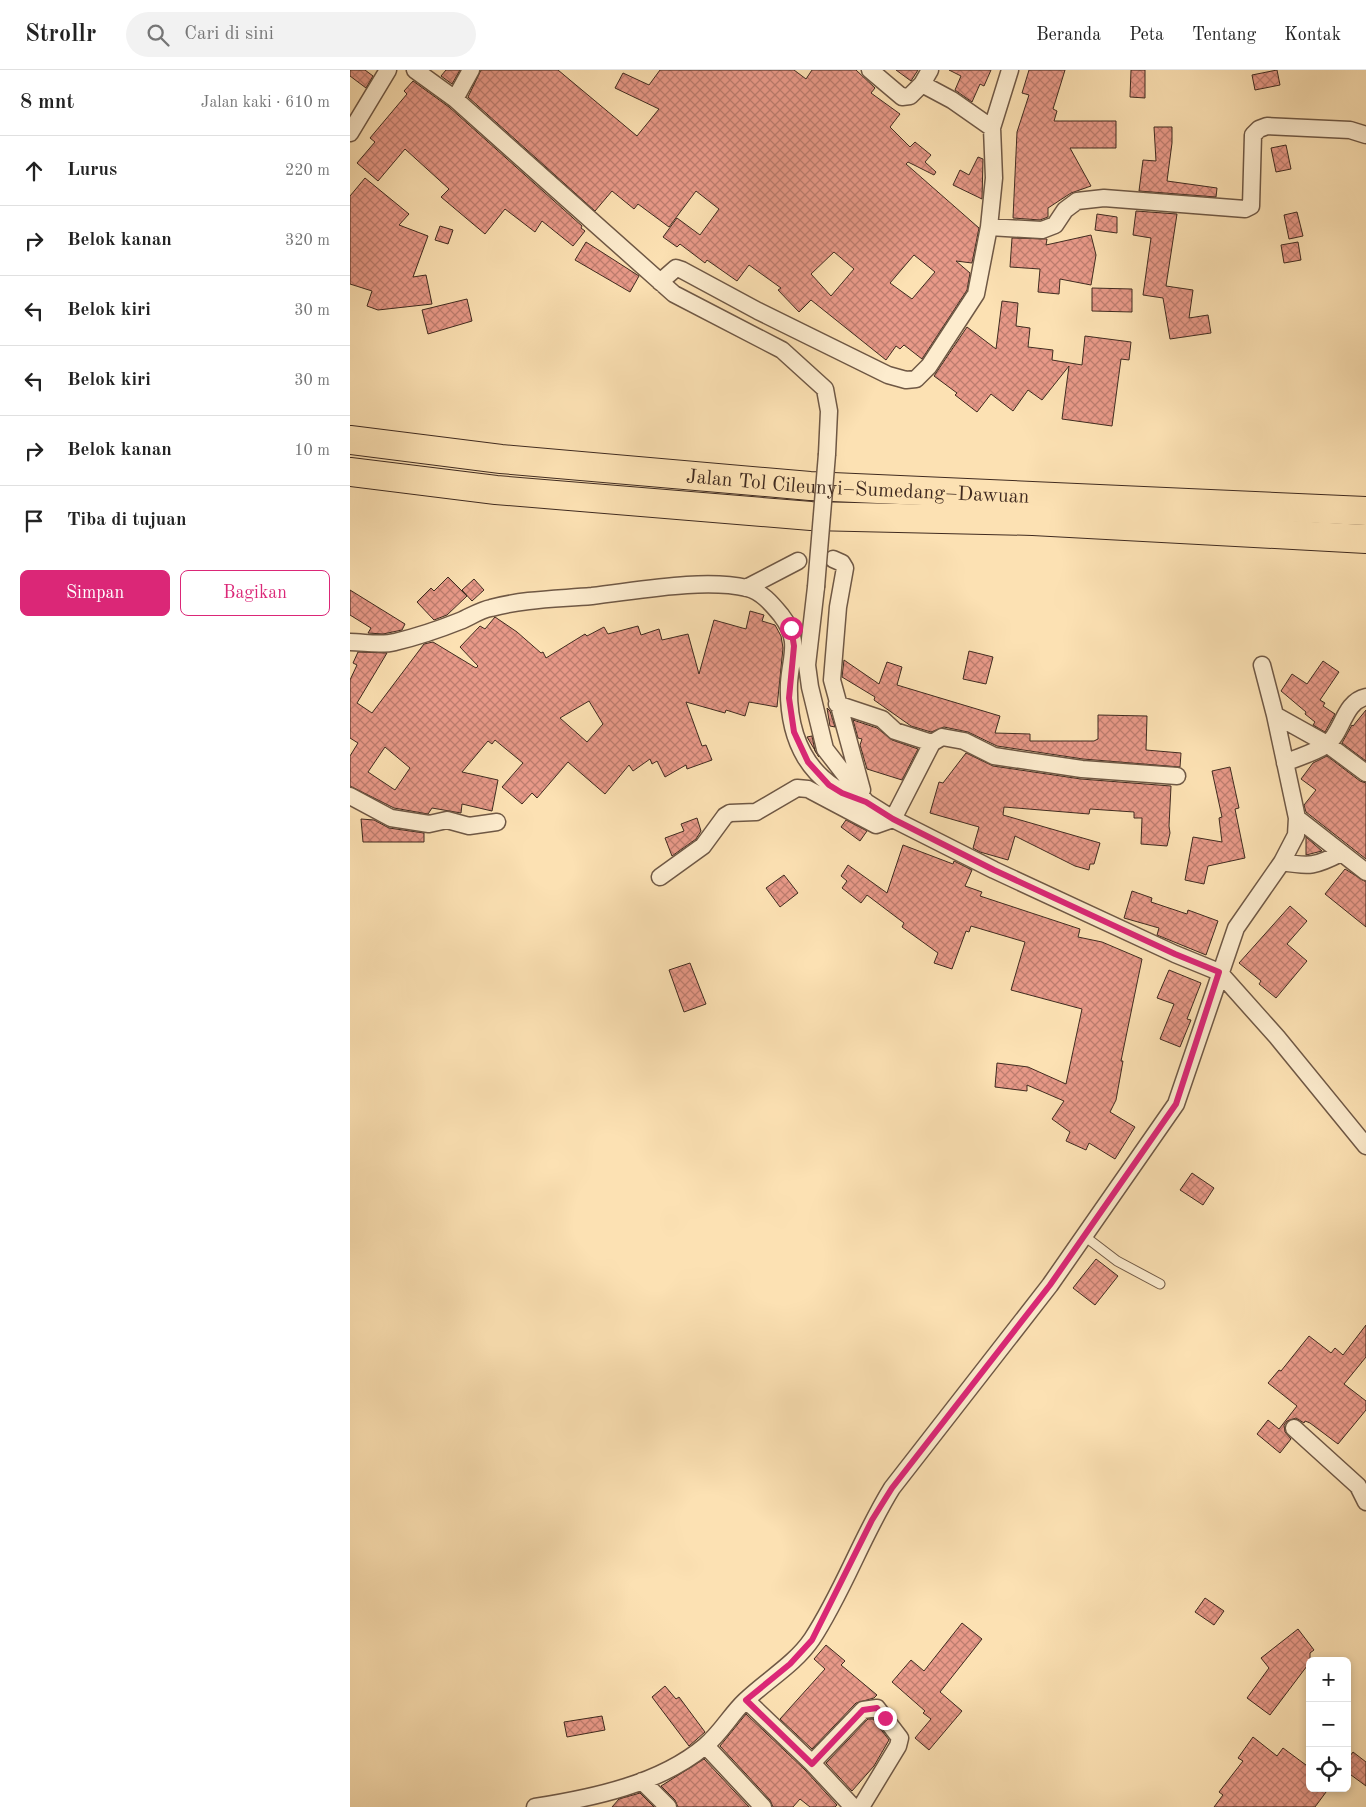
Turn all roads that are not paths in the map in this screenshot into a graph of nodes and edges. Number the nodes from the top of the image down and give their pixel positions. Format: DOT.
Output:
graph roads {
  1 [pos="388,70"];
  2 [pos="415,70"];
  3 [pos="471,70"];
  4 [pos="870,70"];
  5 [pos="1010,70"];
  6 [pos="926,77"];
  7 [pos="455,99"];
  8 [pos="992,128"];
  9 [pos="350,133"];
  10 [pos="1366,135"];
  11 [pos="989,226"];
  12 [pos="660,282"];
  13 [pos="758,311"];
  14 [pos="748,332"];
  15 [pos="350,440"];
  16 [pos="350,472"];
  17 [pos="1366,511"];
  18 [pos="1366,539"];
  19 [pos="832,559"];
  20 [pos="798,561"];
  21 [pos="746,588"];
  22 [pos="350,642"];
  23 [pos="1262,664"];
  24 [pos="1366,698"];
  25 [pos="837,704"];
  26 [pos="1275,715"];
  27 [pos="932,743"];
  28 [pos="1327,744"];
  29 [pos="1285,763"];
  30 [pos="1366,773"];
  31 [pos="1177,776"];
  32 [pos="350,796"];
  33 [pos="866,802"];
  34 [pos="1297,818"];
  35 [pos="893,819"];
  36 [pos="497,822"];
  37 [pos="1341,853"];
  38 [pos="1282,862"];
  39 [pos="1366,872"];
  40 [pos="660,877"];
  41 [pos="1219,972"];
  42 [pos="1366,1146"];
  43 [pos="1082,1235"];
  44 [pos="1160,1284"];
  45 [pos="1294,1428"];
  46 [pos="1366,1502"];
  47 [pos="746,1700"];
  48 [pos="706,1746"];
  49 [pos="812,1764"];
  50 [pos="642,1781"];
  51 [pos="582,1804"];
  52 [pos="535,1807"];
  53 [pos="668,1807"];
  54 [pos="763,1807"];
  55 [pos="853,1807"];
  56 [pos="861,1807"];
  1 -- 9 [label="street"];
  2 -- 7 [label="street"];
  3 -- 7 [label="street"];
  4 -- 6 [label="street"];
  5 -- 8 [label="street"];
  6 -- 8 [label="street"];
  7 -- 12 [label="street"];
  8 -- 11 [label="street"];
  10 -- 11 [label="street"];
  11 -- 13 [label="street"];
  12 -- 13 [label="street"];
  12 -- 14 [label="street"];
  13 -- 14 [label="street"];
  14 -- 33 [label="street, bridge"];
  15 -- 17 [label="highway, Jalan Tol Cileunyi–Sumedang–Dawuan"];
  16 -- 18 [label="highway, Jalan Tol Cileunyi–Sumedang–Dawuan"];
  19 -- 25 [label="street"];
  20 -- 21 [label="street"];
  21 -- 22 [label="street"];
  21 -- 33 [label="street"];
  23 -- 26 [label="street"];
  24 -- 28 [label="street"];
  25 -- 27 [label="street"];
  25 -- 33 [label="street"];
  26 -- 28 [label="street"];
  26 -- 29 [label="street"];
  27 -- 31 [label="street"];
  27 -- 35 [label="street"];
  28 -- 29 [label="street"];
  28 -- 30 [label="street"];
  29 -- 34 [label="street"];
  32 -- 36 [label="street"];
  33 -- 35 [label="street"];
  34 -- 37 [label="street"];
  34 -- 38 [label="street"];
  35 -- 40 [label="street"];
  35 -- 41 [label="street"];
  37 -- 38 [label="street"];
  37 -- 39 [label="street"];
  38 -- 41 [label="street"];
  41 -- 42 [label="street"];
  41 -- 43 [label="street"];
  43 -- 44 [label="lane"];
  43 -- 47 [label="street"];
  45 -- 46 [label="street"];
  47 -- 48 [label="street"];
  47 -- 49 [label="street"];
  48 -- 50 [label="street"];
  48 -- 54 [label="street"];
  49 -- 55 [label="street"];
  49 -- 56 [label="street"];
  50 -- 51 [label="street"];
  50 -- 53 [label="street"];
  51 -- 52 [label="street"];
}
